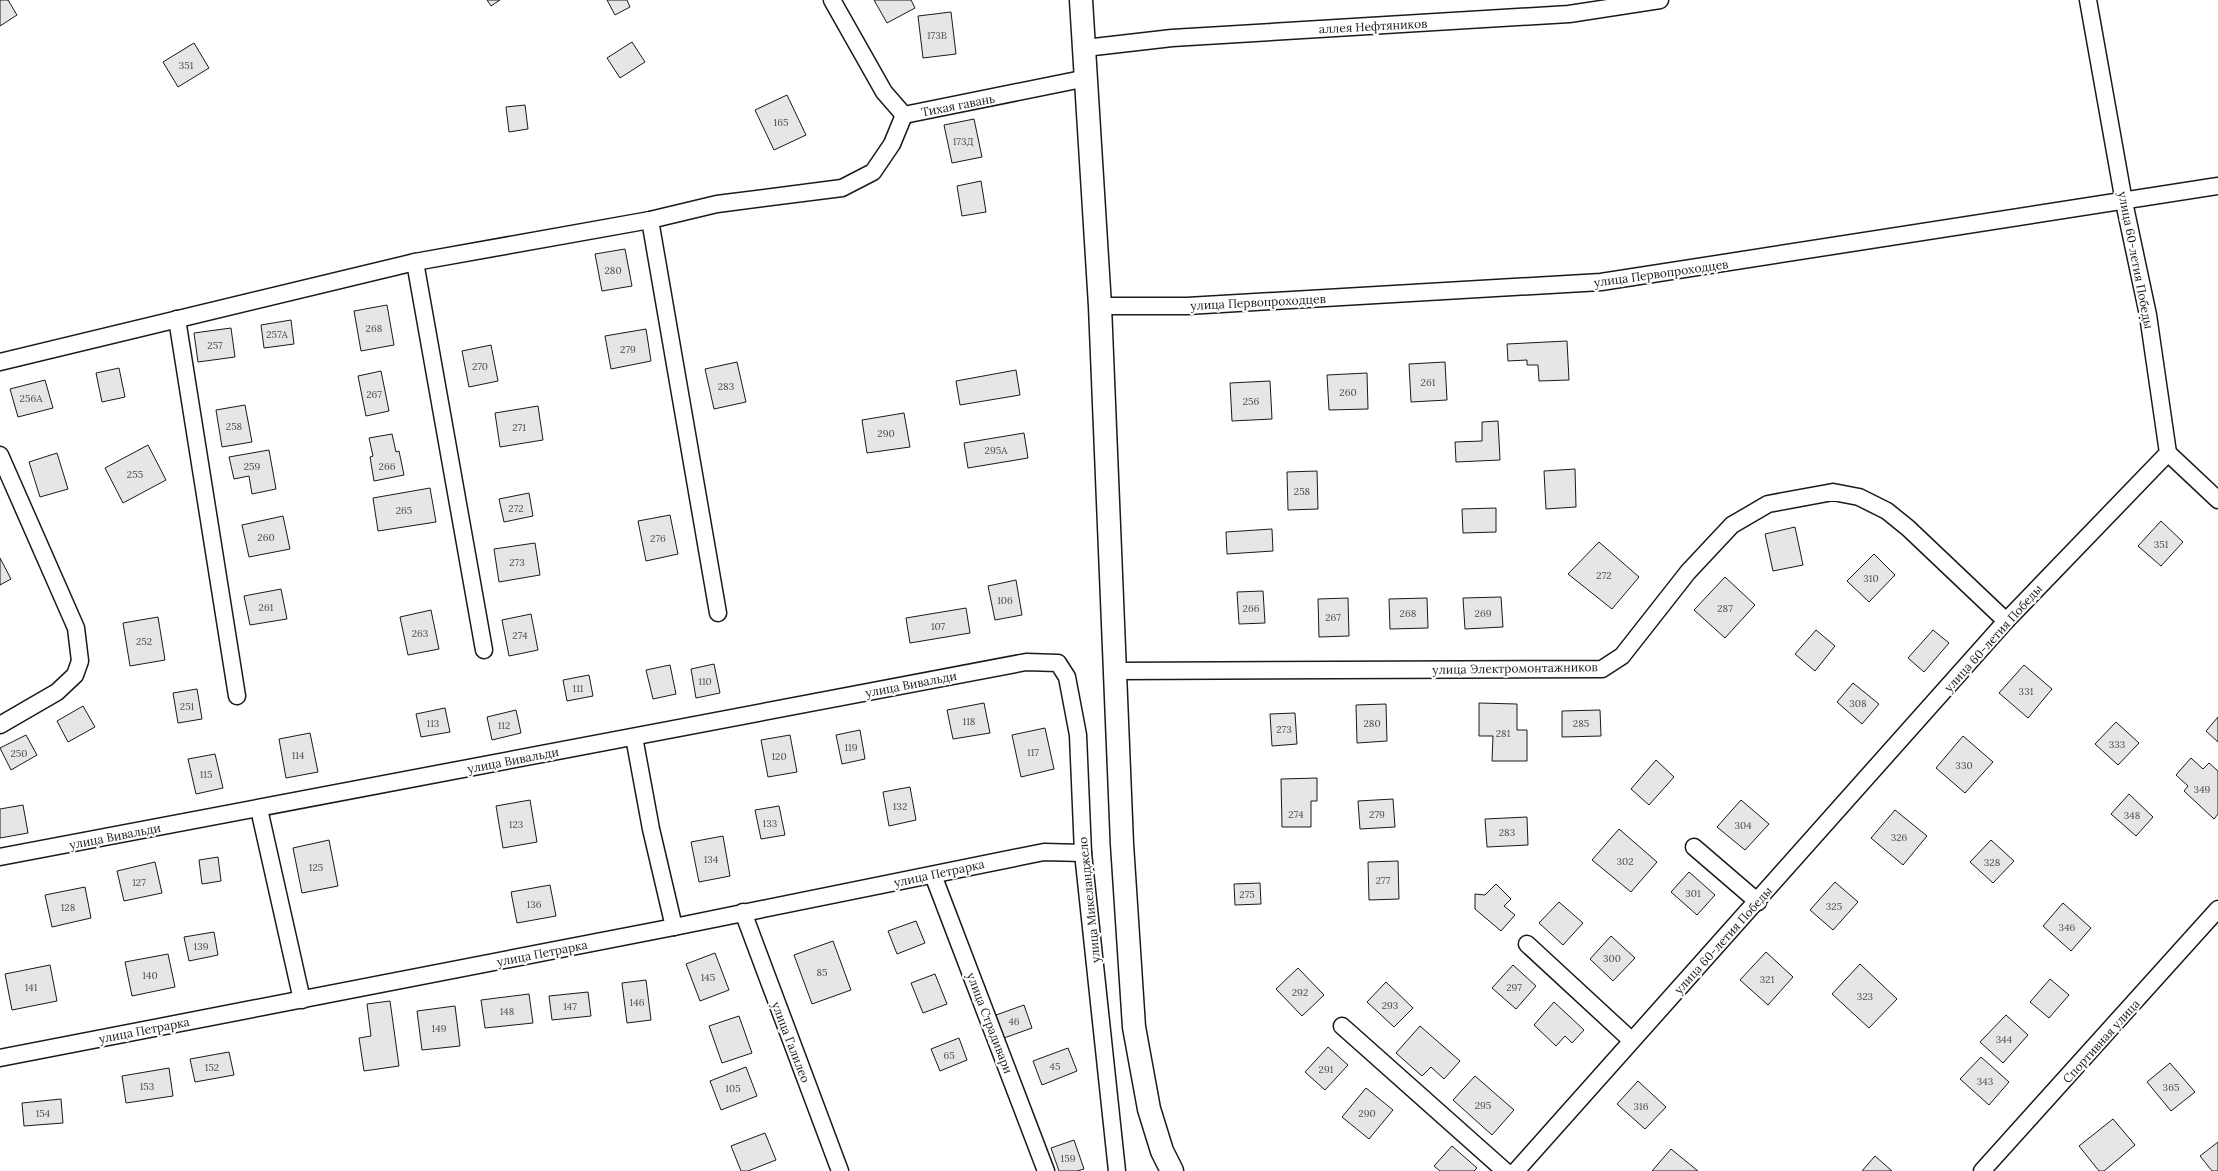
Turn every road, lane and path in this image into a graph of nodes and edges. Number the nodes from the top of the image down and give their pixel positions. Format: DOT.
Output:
graph roads {
  1 [pos="832,0"];
  2 [pos="1081,0"];
  3 [pos="1660,0"];
  4 [pos="2088,0"];
  5 [pos="1085,48"];
  6 [pos="1087,78"];
  7 [pos="904,115"];
  8 [pos="2218,186"];
  9 [pos="2124,202"];
  10 [pos="650,220"];
  11 [pos="415,262"];
  12 [pos="1100,306"];
  13 [pos="176,319"];
  14 [pos="0,362"];
  15 [pos="2168,453"];
  16 [pos="0,455"];
  17 [pos="2218,500"];
  18 [pos="718,613"];
  19 [pos="2006,621"];
  20 [pos="484,650"];
  21 [pos="1026,662"];
  22 [pos="1116,671"];
  23 [pos="237,696"];
  24 [pos="0,725"];
  25 [pos="634,737"];
  26 [pos="259,809"];
  27 [pos="1694,846"];
  28 [pos="1083,853"];
  29 [pos="0,857"];
  30 [pos="933,875"];
  31 [pos="1758,902"];
  32 [pos="2218,909"];
  33 [pos="743,912"];
  34 [pos="674,928"];
  35 [pos="1527,944"];
  36 [pos="302,1000"];
  37 [pos="1342,1026"];
  38 [pos="1631,1040"];
  39 [pos="0,1058"];
  40 [pos="840,1171"];
  41 [pos="1046,1171"];
  42 [pos="1117,1171"];
  43 [pos="1172,1171"];
  44 [pos="1504,1171"];
  45 [pos="1516,1171"];
  46 [pos="1982,1171"];
  1 -- 7 [label="street, Тихая гавань"];
  2 -- 5 [label="street"];
  3 -- 5 [label="street, аллея Нефтяников"];
  4 -- 9 [label="street, улица 60-летия Победы"];
  5 -- 6 [label="street"];
  6 -- 7 [label="street, Тихая гавань"];
  6 -- 12 [label="street"];
  7 -- 10 [label="street"];
  8 -- 9 [label="street, улица Первопроходцев"];
  9 -- 12 [label="street, улица Первопроходцев"];
  9 -- 15 [label="street, улица 60-летия Победы"];
  10 -- 11 [label="street"];
  10 -- 18 [label="street"];
  11 -- 13 [label="street"];
  11 -- 20 [label="street"];
  12 -- 22 [label="street"];
  13 -- 14 [label="street"];
  13 -- 23 [label="street"];
  15 -- 17 [label="street"];
  15 -- 19 [label="street, улица 60-летия Победы"];
  16 -- 24 [label="street"];
  19 -- 22 [label="street, улица Электромонтажников"];
  19 -- 31 [label="street, улица 60-летия Победы"];
  21 -- 25 [label="street, улица Вивальди"];
  21 -- 28 [label="street, улица Микеланджело"];
  22 -- 43 [label="street"];
  25 -- 26 [label="street, улица Вивальди"];
  25 -- 34 [label="street"];
  26 -- 29 [label="street, улица Вивальди"];
  26 -- 36 [label="street"];
  27 -- 31 [label="street"];
  28 -- 30 [label="street, улица Петрарка"];
  28 -- 42 [label="street, улица Микеланджело"];
  30 -- 33 [label="street, улица Петрарка"];
  30 -- 41 [label="street, улица Страдивари"];
  31 -- 38 [label="street, улица 60-летия Победы"];
  32 -- 46 [label="street, Спортивная улица"];
  33 -- 34 [label="street, улица Петрарка"];
  33 -- 40 [label="street, улица Галилео"];
  34 -- 36 [label="street, улица Петрарка"];
  35 -- 38 [label="street"];
  36 -- 39 [label="street, улица Петрарка"];
  37 -- 44 [label="street"];
  38 -- 45 [label="street, улица 60-летия Победы"];
}
